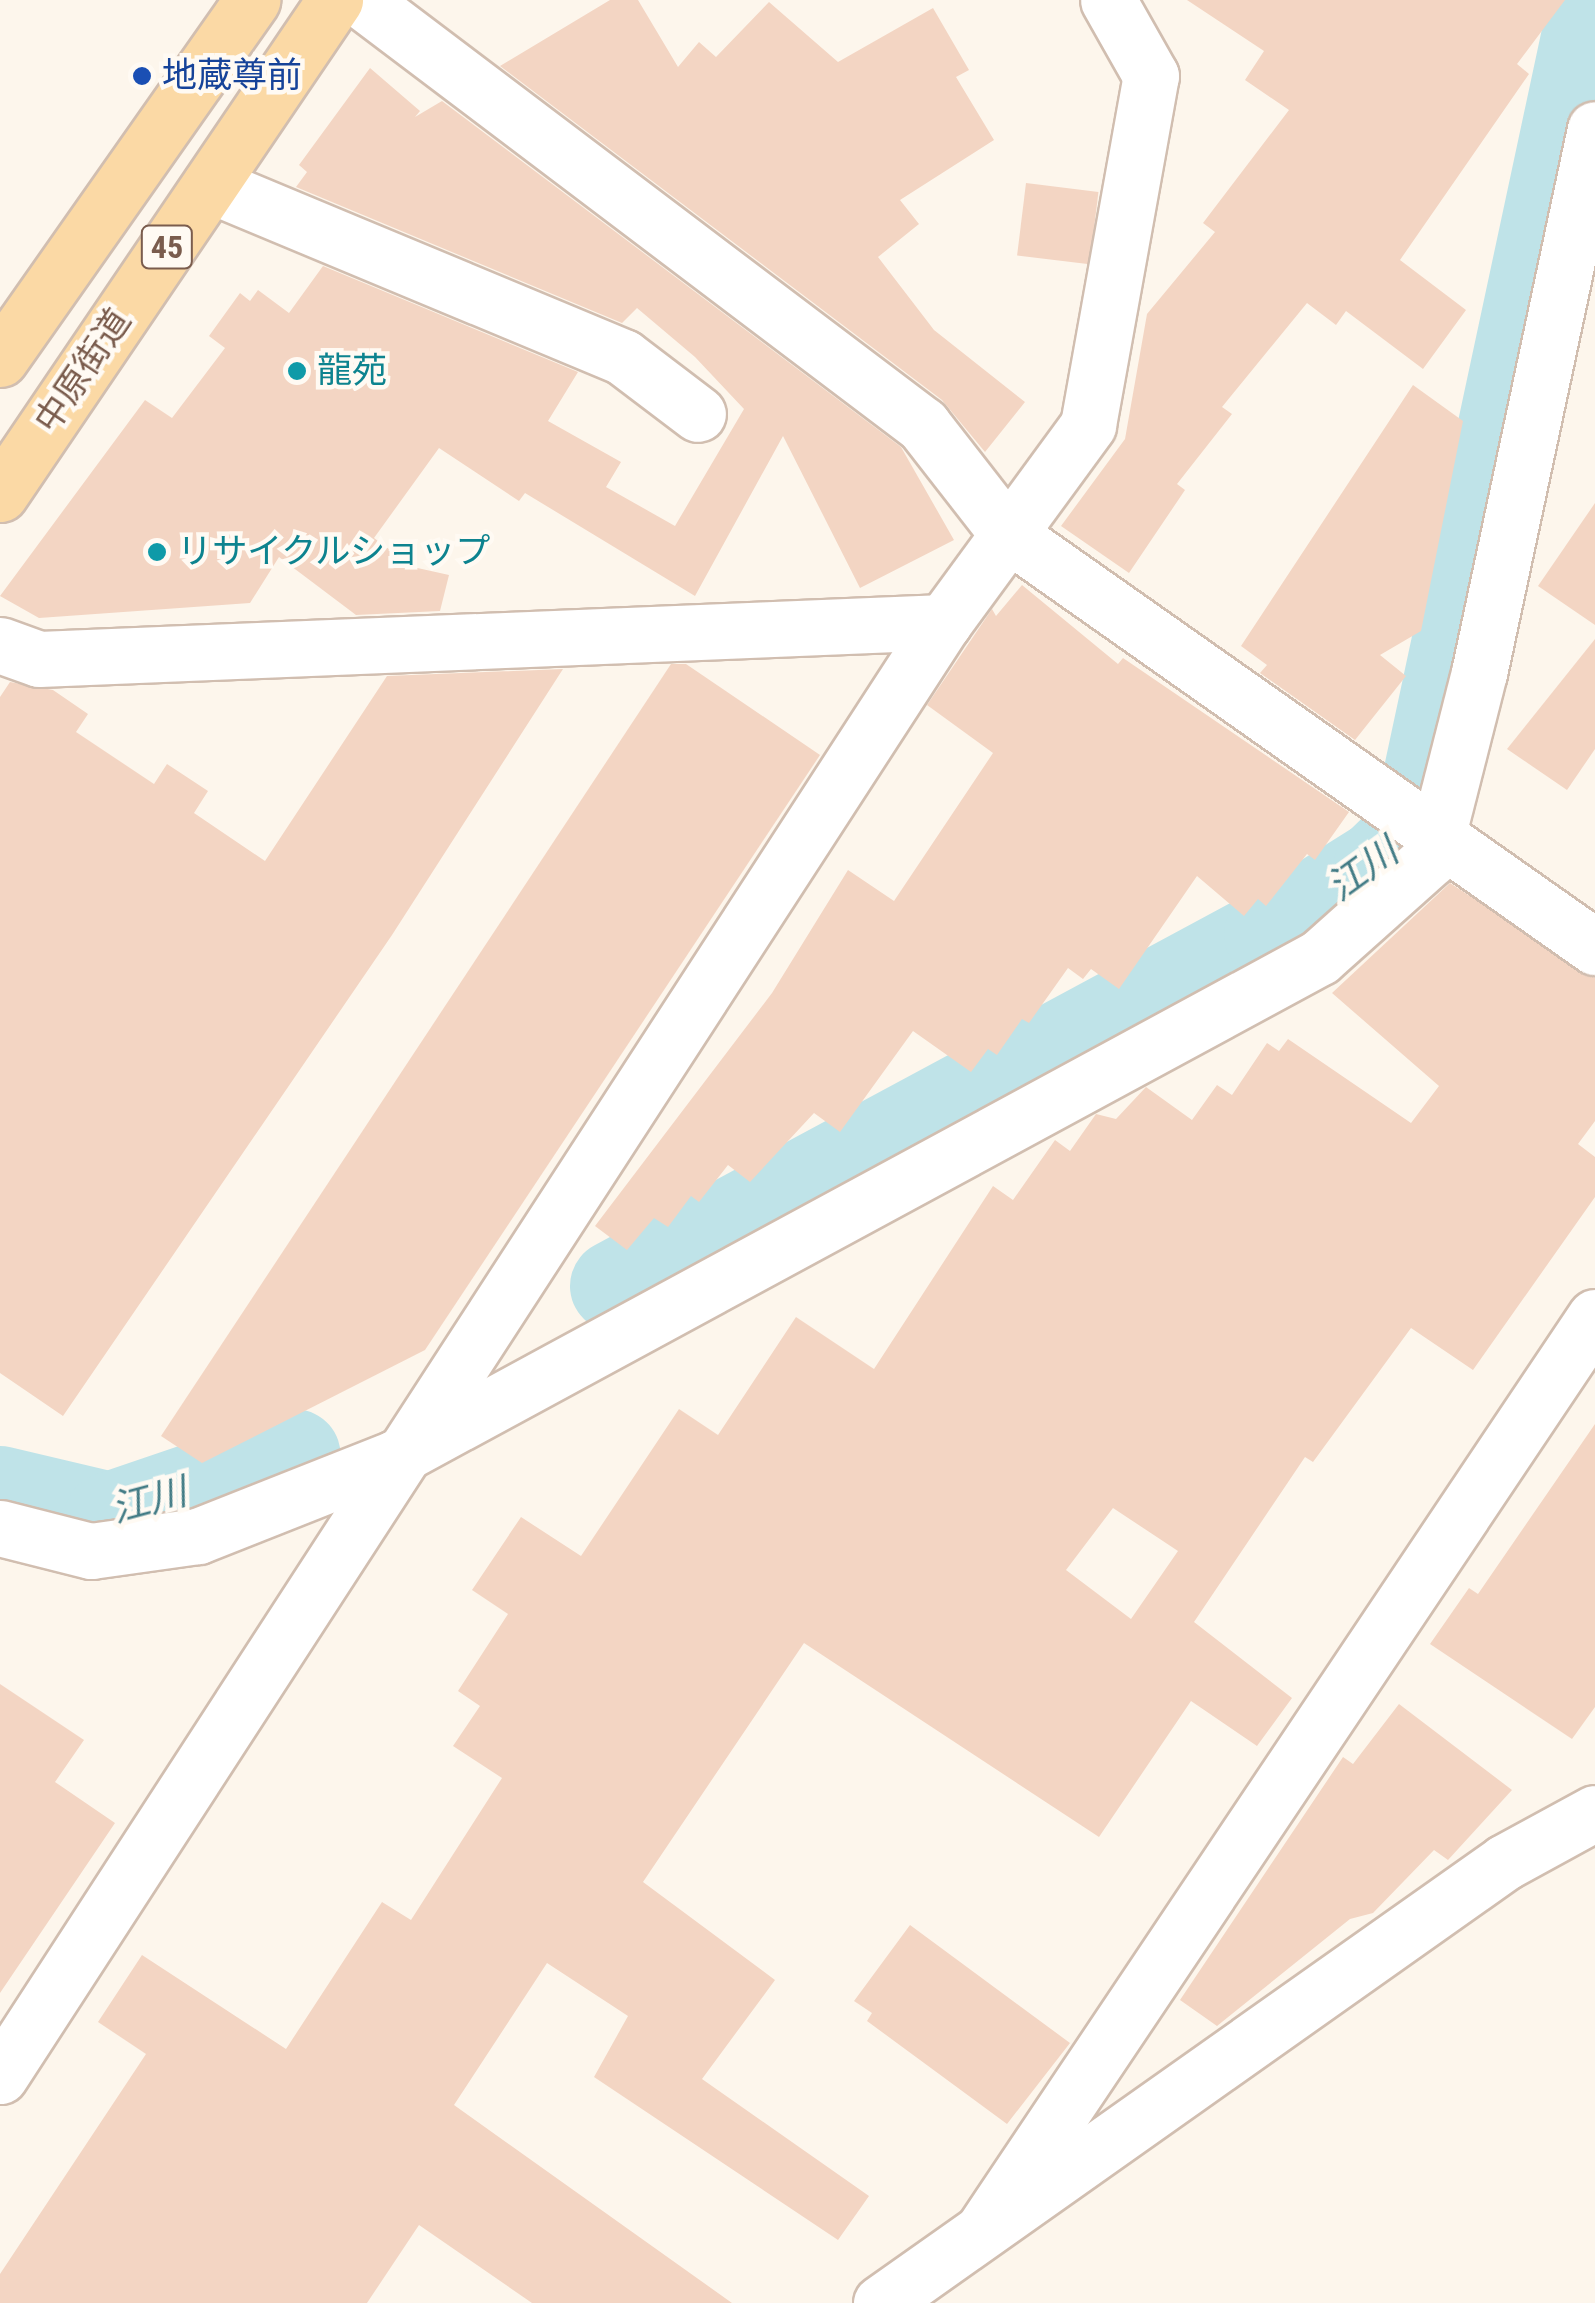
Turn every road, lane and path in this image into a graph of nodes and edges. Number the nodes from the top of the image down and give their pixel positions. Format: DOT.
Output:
graph roads {
  1 [pos="252,0"];
  2 [pos="335,0"];
  3 [pos="362,0"];
  4 [pos="1108,0"];
  5 [pos="1595,128"];
  6 [pos="210,184"];
  7 [pos="0,359"];
  8 [pos="698,414"];
  9 [pos="0,494"];
  10 [pos="1008,534"];
  11 [pos="944,622"];
  12 [pos="0,645"];
  13 [pos="1437,838"];
  14 [pos="1595,947"];
  15 [pos="1595,1317"];
  16 [pos="395,1458"];
  17 [pos="0,1528"];
  18 [pos="1595,1813"];
  19 [pos="0,2076"];
  20 [pos="983,2230"];
  21 [pos="881,2303"];
  1 -- 7 [label="main road, 45"];
  2 -- 6 [label="main road, 中原街道 / 45"];
  3 -- 10 [label="street"];
  4 -- 10 [label="street"];
  5 -- 13 [label="street"];
  6 -- 8 [label="street"];
  6 -- 9 [label="main road, 中原街道 / 45"];
  10 -- 11 [label="street"];
  10 -- 13 [label="street"];
  11 -- 12 [label="street"];
  11 -- 16 [label="street"];
  13 -- 14 [label="street"];
  13 -- 16 [label="street"];
  15 -- 20 [label="street"];
  16 -- 17 [label="street"];
  16 -- 19 [label="street"];
  18 -- 20 [label="street"];
  20 -- 21 [label="street"];
}
